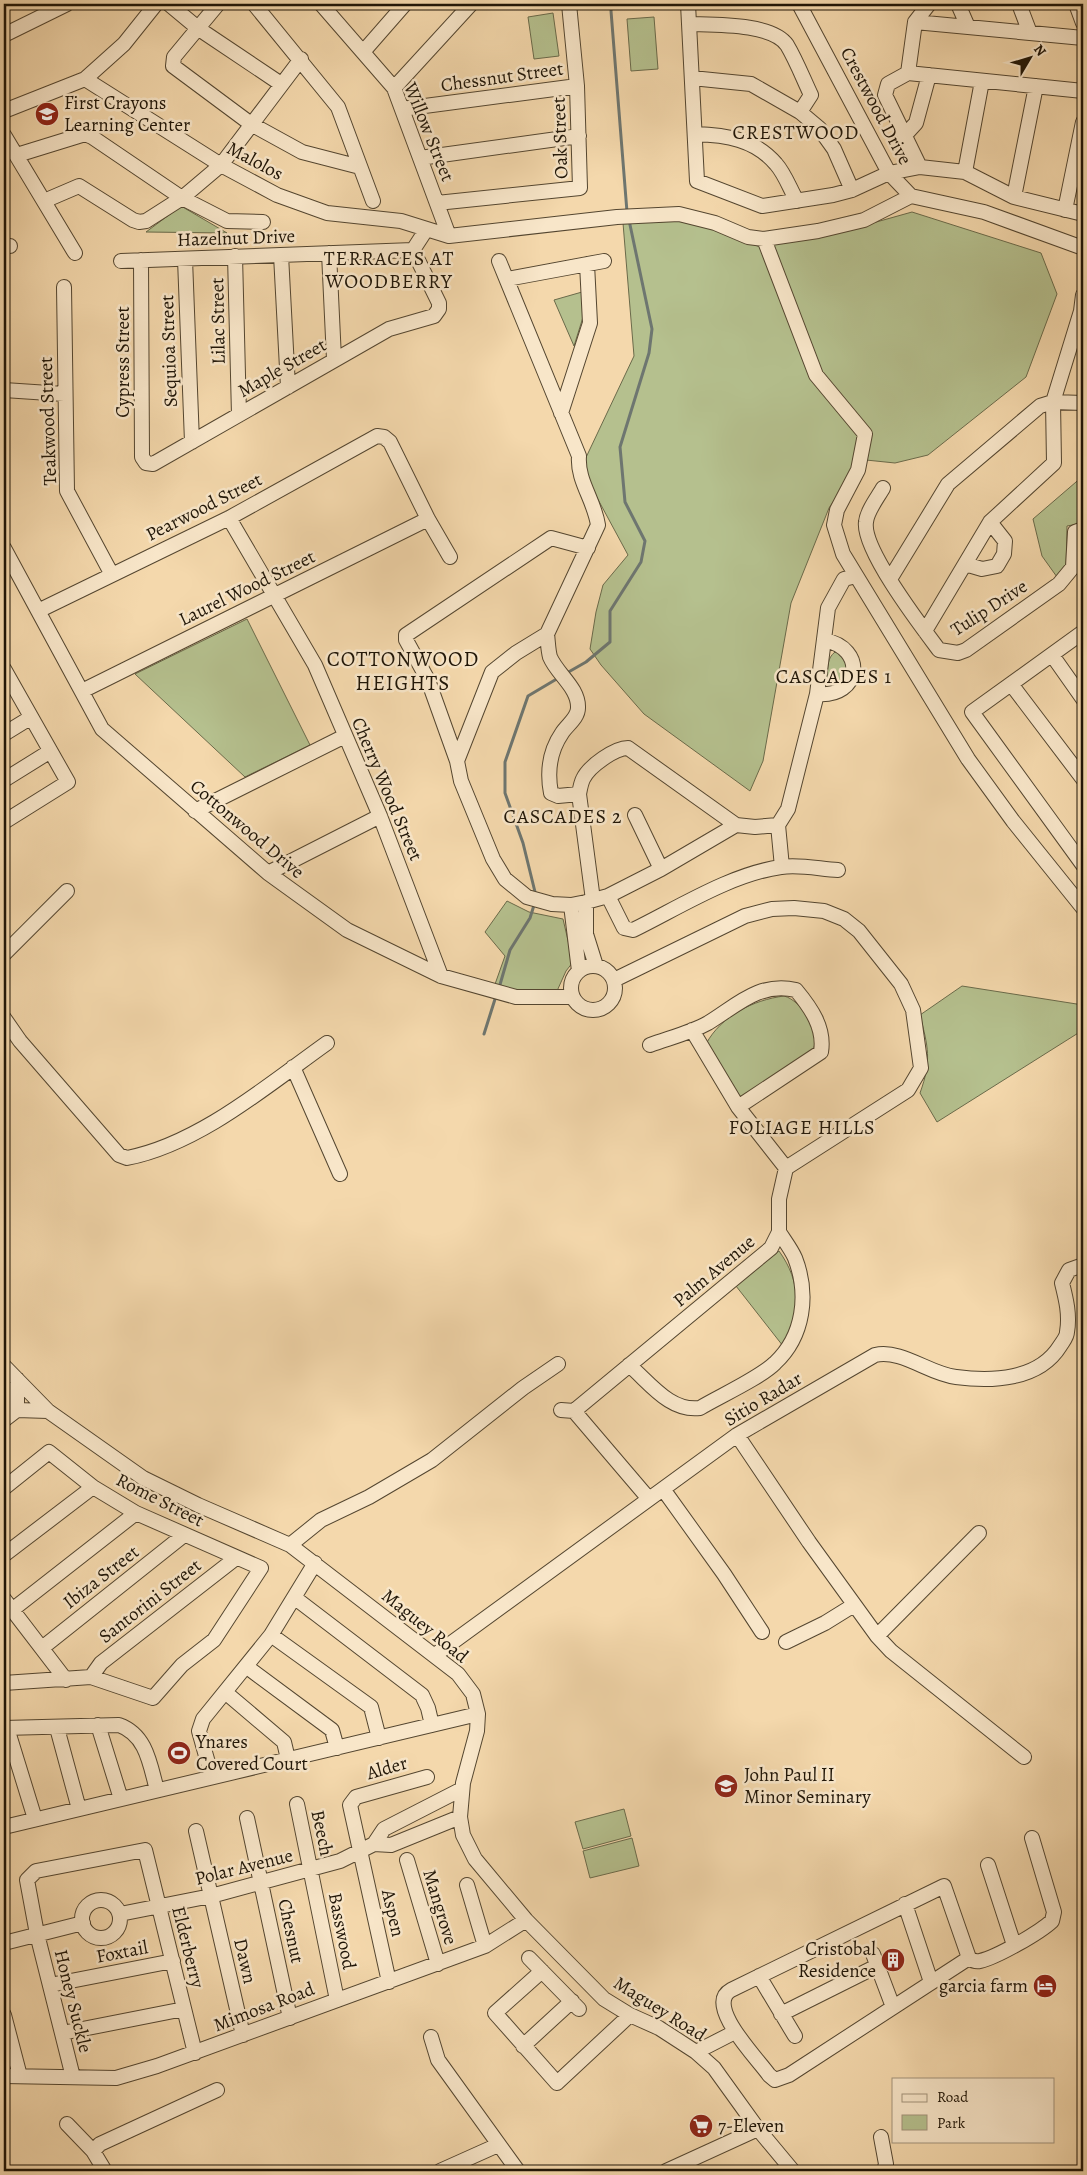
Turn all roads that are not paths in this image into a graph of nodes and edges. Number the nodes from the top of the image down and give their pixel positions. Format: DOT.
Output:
graph roads {
  1 [pos="67,4"];
  2 [pos="156,4"];
  3 [pos="169,4"];
  4 [pos="218,4"];
  5 [pos="254,4"];
  6 [pos="405,4"];
  7 [pos="471,4"];
  8 [pos="570,4"];
  9 [pos="688,4"];
  10 [pos="799,4"];
  11 [pos="929,4"];
  12 [pos="958,4"];
  13 [pos="1019,4"];
  14 [pos="1076,4"];
  15 [pos="328,6"];
  16 [pos="915,22"];
  17 [pos="1083,22"];
  18 [pos="689,24"];
  19 [pos="968,27"];
  20 [pos="199,29"];
  21 [pos="1030,33"];
  22 [pos="4,35"];
  23 [pos="1083,38"];
  24 [pos="363,52"];
  25 [pos="301,59"];
  26 [pos="908,73"];
  27 [pos="929,75"];
  28 [pos="692,78"];
  29 [pos="85,79"];
  30 [pos="982,80"];
  31 [pos="281,84"];
  32 [pos="577,86"];
  33 [pos="1036,86"];
  34 [pos="394,88"];
  35 [pos="1083,92"];
  36 [pos="402,109"];
  37 [pos="4,111"];
  38 [pos="800,112"];
  39 [pos="1083,122"];
  40 [pos="252,124"];
  41 [pos="695,134"];
  42 [pos="4,135"];
  43 [pos="579,136"];
  44 [pos="905,136"];
  45 [pos="16,154"];
  46 [pos="420,158"];
  47 [pos="221,164"];
  48 [pos="360,167"];
  49 [pos="920,167"];
  50 [pos="965,172"];
  51 [pos="889,173"];
  52 [pos="852,190"];
  53 [pos="911,196"];
  54 [pos="1014,197"];
  55 [pos="182,198"];
  56 [pos="373,200"];
  57 [pos="44,201"];
  58 [pos="797,201"];
  59 [pos="437,203"];
  60 [pos="1065,210"];
  61 [pos="1083,214"];
  62 [pos="263,222"];
  63 [pos="426,230"];
  64 [pos="449,236"];
  65 [pos="764,239"];
  66 [pos="1083,248"];
  67 [pos="413,250"];
  68 [pos="75,253"];
  69 [pos="329,254"];
  70 [pos="281,255"];
  71 [pos="235,256"];
  72 [pos="185,259"];
  73 [pos="141,260"];
  74 [pos="121,261"];
  75 [pos="499,261"];
  76 [pos="604,261"];
  77 [pos="587,264"];
  78 [pos="507,279"];
  79 [pos="64,287"];
  80 [pos="1083,294"];
  81 [pos="334,359"];
  82 [pos="288,387"];
  83 [pos="4,390"];
  84 [pos="64,394"];
  85 [pos="1053,402"];
  86 [pos="1083,403"];
  87 [pos="561,413"];
  88 [pos="239,415"];
  89 [pos="192,442"];
  90 [pos="146,463"];
  91 [pos="883,488"];
  92 [pos="229,518"];
  93 [pos="428,519"];
  94 [pos="990,522"];
  95 [pos="1083,529"];
  96 [pos="4,548"];
  97 [pos="588,548"];
  98 [pos="450,557"];
  99 [pos="965,564"];
  100 [pos="111,573"];
  101 [pos="856,576"];
  102 [pos="890,579"];
  103 [pos="275,596"];
  104 [pos="38,611"];
  105 [pos="925,631"];
  106 [pos="1083,632"];
  107 [pos="547,634"];
  108 [pos="824,640"];
  109 [pos="1052,655"];
  110 [pos="6,679"];
  111 [pos="1012,684"];
  112 [pos="82,691"];
  113 [pos="817,694"];
  114 [pos="1083,699"];
  115 [pos="30,718"];
  116 [pos="4,734"];
  117 [pos="345,736"];
  118 [pos="49,752"];
  119 [pos="457,761"];
  120 [pos="1083,779"];
  121 [pos="4,780"];
  122 [pos="579,794"];
  123 [pos="195,811"];
  124 [pos="635,815"];
  125 [pos="380,816"];
  126 [pos="4,822"];
  127 [pos="736,825"];
  128 [pos="778,825"];
  129 [pos="1083,865"];
  130 [pos="782,867"];
  131 [pos="661,869"];
  132 [pos="838,870"];
  133 [pos="268,873"];
  134 [pos="67,891"];
  135 [pos="608,896"];
  136 [pos="590,901"];
  137 [pos="571,905"];
  138 [pos="1083,908"];
  139 [pos="4,954"];
  140 [pos="596,966"];
  141 [pos="579,970"];
  142 [pos="441,976"];
  143 [pos="614,980"];
  144 [pos="573,998"];
  145 [pos="4,1018"];
  146 [pos="692,1030"];
  147 [pos="327,1042"];
  148 [pos="650,1045"];
  149 [pos="294,1067"];
  150 [pos="738,1107"];
  151 [pos="786,1168"];
  152 [pos="340,1174"];
  153 [pos="779,1232"];
  154 [pos="1083,1265"];
  155 [pos="558,1364"];
  156 [pos="629,1365"];
  157 [pos="4,1366"];
  158 [pos="17,1379"];
  159 [pos="48,1410"];
  160 [pos="10,1415"];
  161 [pos="737,1434"];
  162 [pos="93,1487"];
  163 [pos="4,1488"];
  164 [pos="663,1489"];
  165 [pos="649,1499"];
  166 [pos="136,1513"];
  167 [pos="979,1534"];
  168 [pos="184,1535"];
  169 [pos="290,1545"];
  170 [pos="4,1555"];
  171 [pos="236,1558"];
  172 [pos="315,1563"];
  173 [pos="295,1598"];
  174 [pos="8,1604"];
  175 [pos="854,1605"];
  176 [pos="762,1632"];
  177 [pos="271,1635"];
  178 [pos="877,1636"];
  179 [pos="786,1642"];
  180 [pos="42,1648"];
  181 [pos="435,1655"];
  182 [pos="247,1667"];
  183 [pos="90,1677"];
  184 [pos="66,1680"];
  185 [pos="5,1682"];
  186 [pos="225,1692"];
  187 [pos="478,1714"];
  188 [pos="432,1725"];
  189 [pos="98,1726"];
  190 [pos="5,1728"];
  191 [pos="56,1728"];
  192 [pos="379,1738"];
  193 [pos="337,1748"];
  194 [pos="1024,1757"];
  195 [pos="288,1759"];
  196 [pos="426,1777"];
  197 [pos="212,1778"];
  198 [pos="462,1789"];
  199 [pos="157,1790"];
  200 [pos="121,1799"];
  201 [pos="297,1804"];
  202 [pos="79,1809"];
  203 [pos="460,1817"];
  204 [pos="247,1818"];
  205 [pos="35,1819"];
  206 [pos="4,1827"];
  207 [pos="196,1831"];
  208 [pos="1032,1838"];
  209 [pos="374,1844"];
  210 [pos="145,1850"];
  211 [pos="360,1852"];
  212 [pos="407,1860"];
  213 [pos="988,1865"];
  214 [pos="311,1870"];
  215 [pos="261,1882"];
  216 [pos="467,1885"];
  217 [pos="211,1896"];
  218 [pos="905,1904"];
  219 [pos="159,1905"];
  220 [pos="120,1914"];
  221 [pos="526,1920"];
  222 [pos="83,1923"];
  223 [pos="37,1934"];
  224 [pos="4,1943"];
  225 [pos="1014,1945"];
  226 [pos="486,1946"];
  227 [pos="529,1958"];
  228 [pos="969,1958"];
  229 [pos="172,1961"];
  230 [pos="438,1964"];
  231 [pos="542,1971"];
  232 [pos="759,1976"];
  233 [pos="389,1982"];
  234 [pos="931,1982"];
  235 [pos="50,1985"];
  236 [pos="336,2000"];
  237 [pos="893,2007"];
  238 [pos="184,2008"];
  239 [pos="4,2014"];
  240 [pos="781,2014"];
  241 [pos="630,2015"];
  242 [pos="290,2018"];
  243 [pos="735,2032"];
  244 [pos="62,2033"];
  245 [pos="243,2035"];
  246 [pos="795,2036"];
  247 [pos="431,2037"];
  248 [pos="523,2046"];
  249 [pos="696,2052"];
  250 [pos="195,2053"];
  251 [pos="4,2076"];
  252 [pos="20,2076"];
  253 [pos="73,2078"];
  254 [pos="216,2090"];
  255 [pos="67,2124"];
  256 [pos="758,2129"];
  257 [pos="881,2137"];
  258 [pos="498,2145"];
  259 [pos="93,2151"];
  260 [pos="105,2171"];
  261 [pos="440,2171"];
  262 [pos="518,2171"];
  263 [pos="666,2171"];
  264 [pos="793,2171"];
  265 [pos="884,2171"];
  1 -- 22 [label="street"];
  2 -- 29 [label="street"];
  3 -- 20 [label="street"];
  4 -- 20 [label="street"];
  5 -- 25 [label="street"];
  6 -- 24 [label="street"];
  7 -- 34 [label="street"];
  8 -- 32 [label="street, Oak Street"];
  9 -- 18 [label="street"];
  10 -- 51 [label="street, Crestwood Drive"];
  11 -- 16 [label="street"];
  12 -- 19 [label="street"];
  13 -- 21 [label="street"];
  14 -- 17 [label="street"];
  15 -- 24 [label="street, Willow Street"];
  16 -- 19 [label="street"];
  16 -- 26 [label="street"];
  18 -- 28 [label="street"];
  18 -- 38 [label="street"];
  19 -- 21 [label="street"];
  20 -- 31 [label="street"];
  20 -- 40 [label="street"];
  21 -- 23 [label="street"];
  24 -- 34 [label="street, Willow Street"];
  25 -- 31 [label="street"];
  25 -- 48 [label="street"];
  26 -- 27 [label="street"];
  26 -- 44 [label="street"];
  27 -- 30 [label="street"];
  27 -- 44 [label="street"];
  28 -- 38 [label="street"];
  28 -- 41 [label="street"];
  29 -- 37 [label="street"];
  29 -- 47 [label="street, Malolos"];
  30 -- 33 [label="street"];
  30 -- 50 [label="street"];
  31 -- 40 [label="street"];
  32 -- 36 [label="street, Chessnut Street"];
  32 -- 43 [label="street, Oak Street"];
  33 -- 35 [label="street"];
  33 -- 54 [label="street"];
  34 -- 36 [label="street, Willow Street"];
  36 -- 46 [label="street, Willow Street"];
  38 -- 52 [label="street"];
  39 -- 60 [label="street"];
  40 -- 47 [label="street"];
  40 -- 48 [label="street"];
  41 -- 58 [label="street"];
  41 -- 58 [label="street"];
  42 -- 45 [label="street"];
  43 -- 46 [label="street"];
  43 -- 59 [label="street, Oak Street"];
  44 -- 49 [label="street"];
  45 -- 55 [label="street"];
  45 -- 57 [label="street"];
  46 -- 59 [label="street, Willow Street"];
  47 -- 55 [label="street"];
  47 -- 63 [label="street, Malolos"];
  48 -- 56 [label="street"];
  49 -- 50 [label="street"];
  49 -- 51 [label="street"];
  50 -- 54 [label="street"];
  51 -- 52 [label="street"];
  51 -- 53 [label="street, Crestwood Drive"];
  52 -- 58 [label="street"];
  53 -- 65 [label="street"];
  53 -- 66 [label="street"];
  54 -- 60 [label="street"];
  55 -- 57 [label="street"];
  55 -- 62 [label="street"];
  57 -- 68 [label="street"];
  59 -- 64 [label="street, Willow Street"];
  60 -- 61 [label="street"];
  63 -- 64 [label="street, Malolos"];
  63 -- 67 [label="street"];
  64 -- 65 [label="street"];
  65 -- 101 [label="street"];
  67 -- 69 [label="street, Hazelnut Drive"];
  67 -- 81 [label="street, Maple Street"];
  69 -- 70 [label="street, Hazelnut Drive"];
  69 -- 81 [label="street"];
  70 -- 71 [label="street, Hazelnut Drive"];
  70 -- 82 [label="street"];
  71 -- 72 [label="street, Hazelnut Drive"];
  71 -- 88 [label="street, Lilac Street"];
  72 -- 73 [label="street, Hazelnut Drive"];
  72 -- 89 [label="street, Sequioa Street"];
  73 -- 74 [label="street, Hazelnut Drive"];
  73 -- 90 [label="street, Cypress Street"];
  75 -- 78 [label="street"];
  76 -- 77 [label="street"];
  77 -- 78 [label="street"];
  77 -- 87 [label="street"];
  78 -- 87 [label="street"];
  79 -- 84 [label="street, Teakwood Street"];
  80 -- 85 [label="street"];
  81 -- 82 [label="street, Maple Street"];
  82 -- 88 [label="street, Maple Street"];
  83 -- 84 [label="street"];
  84 -- 100 [label="street, Teakwood Street"];
  85 -- 86 [label="street"];
  85 -- 94 [label="street"];
  85 -- 102 [label="street"];
  87 -- 97 [label="street"];
  88 -- 89 [label="street, Maple Street"];
  89 -- 90 [label="street, Maple Street"];
  91 -- 102 [label="street, Tulip Drive"];
  92 -- 93 [label="street, Pearwood Street"];
  92 -- 100 [label="street, Pearwood Street"];
  92 -- 103 [label="street, Cherry Wood Street"];
  93 -- 98 [label="street"];
  93 -- 103 [label="street, Laurel Wood Street"];
  94 -- 99 [label="street"];
  94 -- 99 [label="street"];
  95 -- 105 [label="street, Tulip Drive"];
  96 -- 104 [label="street, Cottonwood Drive"];
  97 -- 107 [label="street"];
  97 -- 119 [label="street"];
  99 -- 105 [label="street"];
  100 -- 104 [label="street, Pearwood Street"];
  101 -- 108 [label="street"];
  101 -- 138 [label="street"];
  102 -- 105 [label="street, Tulip Drive"];
  103 -- 112 [label="street, Laurel Wood Street"];
  103 -- 117 [label="street, Cherry Wood Street"];
  104 -- 112 [label="street, Cottonwood Drive"];
  106 -- 109 [label="street"];
  107 -- 119 [label="street"];
  107 -- 122 [label="street"];
  108 -- 113 [label="street"];
  108 -- 113 [label="street"];
  109 -- 111 [label="street"];
  109 -- 114 [label="street"];
  110 -- 115 [label="street"];
  111 -- 120 [label="street"];
  111 -- 129 [label="street"];
  112 -- 123 [label="street, Cottonwood Drive"];
  113 -- 128 [label="street"];
  115 -- 116 [label="street"];
  115 -- 118 [label="street"];
  117 -- 123 [label="street"];
  117 -- 125 [label="street, Cherry Wood Street"];
  118 -- 121 [label="street"];
  118 -- 126 [label="street"];
  119 -- 137 [label="street"];
  122 -- 127 [label="street"];
  122 -- 136 [label="street"];
  123 -- 133 [label="street, Cottonwood Drive"];
  124 -- 131 [label="street"];
  125 -- 133 [label="street"];
  125 -- 142 [label="street, Cherry Wood Street"];
  127 -- 128 [label="street"];
  127 -- 131 [label="street"];
  128 -- 130 [label="street"];
  130 -- 132 [label="street"];
  130 -- 135 [label="street"];
  131 -- 135 [label="street"];
  133 -- 142 [label="street, Cottonwood Drive"];
  134 -- 139 [label="street"];
  135 -- 136 [label="street"];
  136 -- 137 [label="street"];
  136 -- 140 [label="street"];
  137 -- 141 [label="street"];
  140 -- 141 [label="street"];
  140 -- 143 [label="street"];
  141 -- 144 [label="street"];
  142 -- 144 [label="street, Cottonwood Drive"];
  143 -- 144 [label="street"];
  143 -- 151 [label="street"];
  145 -- 149 [label="street"];
  146 -- 148 [label="street"];
  146 -- 150 [label="street"];
  146 -- 150 [label="street"];
  147 -- 149 [label="street"];
  149 -- 152 [label="street"];
  150 -- 151 [label="street"];
  151 -- 153 [label="street, Palm Avenue"];
  153 -- 156 [label="street, Palm Avenue"];
  153 -- 156 [label="street"];
  154 -- 161 [label="street, Sitio Radar"];
  155 -- 169 [label="street"];
  156 -- 165 [label="street, Palm Avenue"];
  157 -- 158 [label="street, Maguey Road"];
  158 -- 159 [label="street, Maguey Road"];
  158 -- 160 [label="street"];
  159 -- 160 [label="street"];
  159 -- 169 [label="street, Maguey Road"];
  161 -- 164 [label="street, Sitio Radar"];
  161 -- 175 [label="street"];
  162 -- 163 [label="street, Rome Street"];
  162 -- 166 [label="street, Rome Street"];
  162 -- 170 [label="street"];
  164 -- 165 [label="street, Sitio Radar"];
  164 -- 176 [label="street"];
  165 -- 181 [label="street, Sitio Radar"];
  166 -- 168 [label="street, Rome Street"];
  166 -- 174 [label="street"];
  167 -- 178 [label="street"];
  168 -- 171 [label="street, Rome Street"];
  168 -- 180 [label="street, Ibiza Street"];
  169 -- 172 [label="street, Maguey Road"];
  171 -- 183 [label="street, Santorini Street"];
  171 -- 183 [label="street, Rome Street"];
  172 -- 173 [label="street"];
  172 -- 181 [label="street, Maguey Road"];
  173 -- 177 [label="street"];
  173 -- 188 [label="street"];
  174 -- 180 [label="street"];
  175 -- 178 [label="street"];
  175 -- 179 [label="street"];
  177 -- 182 [label="street"];
  177 -- 192 [label="street"];
  178 -- 194 [label="street"];
  180 -- 184 [label="street"];
  181 -- 187 [label="street, Maguey Road"];
  182 -- 186 [label="street"];
  182 -- 193 [label="street"];
  183 -- 184 [label="street"];
  184 -- 185 [label="street"];
  186 -- 195 [label="street"];
  186 -- 197 [label="street"];
  187 -- 188 [label="street"];
  187 -- 198 [label="street, Maguey Road"];
  188 -- 192 [label="street"];
  189 -- 191 [label="street"];
  189 -- 199 [label="street"];
  189 -- 200 [label="street"];
  190 -- 191 [label="street"];
  190 -- 205 [label="street"];
  191 -- 202 [label="street"];
  192 -- 193 [label="street"];
  193 -- 195 [label="street"];
  195 -- 197 [label="street"];
  196 -- 211 [label="street, Alder"];
  197 -- 199 [label="street"];
  198 -- 203 [label="street, Maguey Road"];
  198 -- 209 [label="street, Polar Avenue"];
  199 -- 200 [label="street"];
  200 -- 202 [label="street"];
  201 -- 214 [label="street, Beech"];
  202 -- 205 [label="street"];
  203 -- 209 [label="street, Polar Avenue"];
  203 -- 221 [label="street, Maguey Road"];
  204 -- 215 [label="street, Chesnut"];
  205 -- 206 [label="street"];
  207 -- 217 [label="street, Dawn"];
  208 -- 225 [label="street"];
  209 -- 211 [label="street, Polar Avenue"];
  210 -- 219 [label="street, Elderberry"];
  210 -- 223 [label="street, Honey Suckle"];
  211 -- 214 [label="street, Polar Avenue"];
  211 -- 233 [label="street, Aspen"];
  212 -- 230 [label="street, Mangrove"];
  213 -- 225 [label="street"];
  214 -- 215 [label="street, Polar Avenue"];
  214 -- 236 [label="street, Basswood"];
  215 -- 217 [label="street, Polar Avenue"];
  215 -- 242 [label="street, Chesnut"];
  216 -- 226 [label="street"];
  217 -- 219 [label="street, Polar Avenue"];
  217 -- 245 [label="street, Dawn"];
  218 -- 228 [label="street"];
  218 -- 232 [label="street"];
  218 -- 234 [label="street"];
  219 -- 220 [label="street, Polar Avenue"];
  219 -- 229 [label="street, Elderberry"];
  220 -- 222 [label="street"];
  220 -- 222 [label="street"];
  221 -- 226 [label="street, Mimosa Road"];
  221 -- 241 [label="street, Maguey Road"];
  222 -- 223 [label="street"];
  223 -- 224 [label="street"];
  223 -- 235 [label="street, Honey Suckle"];
  225 -- 228 [label="street"];
  226 -- 230 [label="street, Mimosa Road"];
  227 -- 231 [label="street"];
  228 -- 234 [label="street"];
  229 -- 235 [label="street, Foxtail"];
  229 -- 238 [label="street, Elderberry"];
  230 -- 233 [label="street, Mimosa Road"];
  231 -- 248 [label="street"];
  231 -- 248 [label="street"];
  232 -- 240 [label="street"];
  232 -- 243 [label="street"];
  233 -- 236 [label="street, Mimosa Road"];
  234 -- 237 [label="street"];
  235 -- 244 [label="street, Honey Suckle"];
  236 -- 242 [label="street, Mimosa Road"];
  237 -- 240 [label="street"];
  237 -- 243 [label="street"];
  238 -- 244 [label="street"];
  238 -- 250 [label="street, Elderberry"];
  239 -- 252 [label="street"];
  240 -- 246 [label="street"];
  241 -- 248 [label="street"];
  241 -- 249 [label="street, Maguey Road"];
  242 -- 245 [label="street, Mimosa Road"];
  243 -- 249 [label="street"];
  244 -- 253 [label="street, Honey Suckle"];
  245 -- 250 [label="street, Mimosa Road"];
  247 -- 258 [label="street"];
  249 -- 256 [label="street, Maguey Road"];
  250 -- 253 [label="street, Mimosa Road"];
  251 -- 252 [label="street, Mimosa Road"];
  252 -- 253 [label="street, Mimosa Road"];
  254 -- 259 [label="street"];
  255 -- 259 [label="street"];
  256 -- 263 [label="street"];
  256 -- 264 [label="street, Maguey Road"];
  257 -- 265 [label="street"];
  258 -- 261 [label="street"];
  258 -- 262 [label="street"];
  259 -- 260 [label="street"];
}
